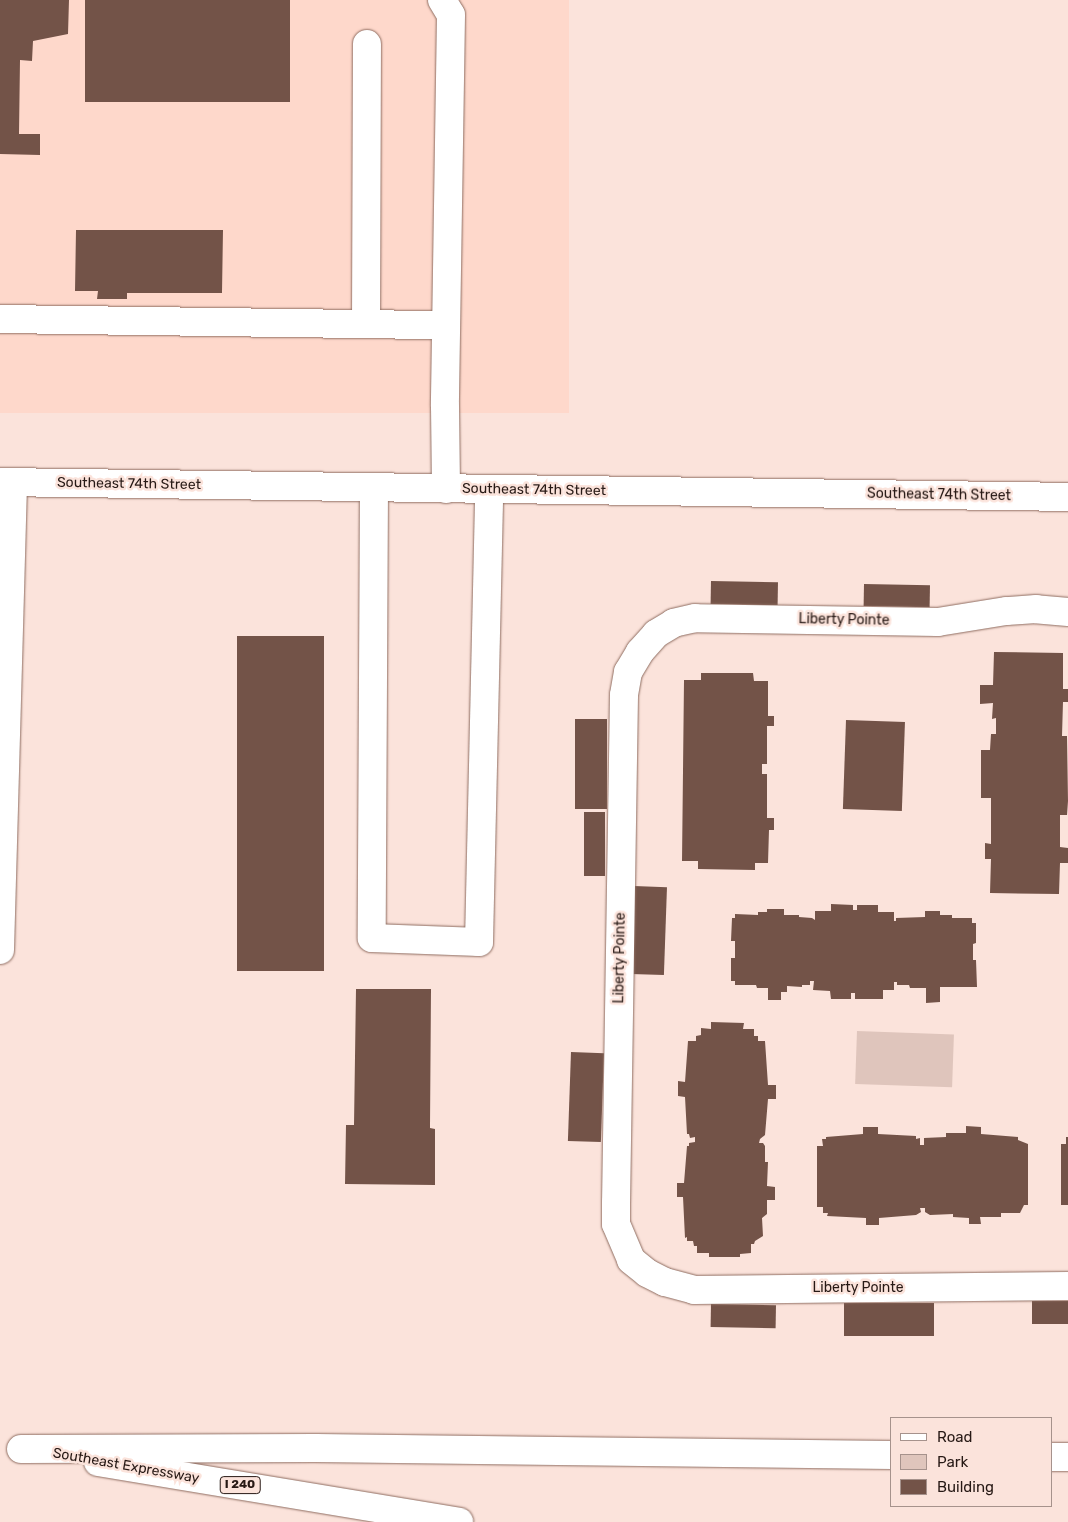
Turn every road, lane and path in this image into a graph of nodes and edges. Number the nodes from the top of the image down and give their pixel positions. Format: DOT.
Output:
graph roads {
  1 [pos="442,0"];
  2 [pos="366,44"];
  3 [pos="0,319"];
  4 [pos="366,324"];
  5 [pos="446,325"];
  6 [pos="7,482"];
  7 [pos="374,487"];
  8 [pos="446,489"];
  9 [pos="489,489"];
  10 [pos="1068,497"];
  11 [pos="1068,612"];
  12 [pos="1,872"];
  13 [pos="0,950"];
  14 [pos="1068,1286"];
  15 [pos="10,1447"];
  16 [pos="890,1455"];
  17 [pos="1053,1456"];
  18 [pos="1068,1457"];
  19 [pos="458,1522"];
  1 -- 5 [label="main road"];
  2 -- 4 [label="main road"];
  3 -- 4 [label="main road"];
  4 -- 5 [label="main road"];
  5 -- 8 [label="main road"];
  6 -- 7 [label="main road, Southeast 74th Street"];
  6 -- 12 [label="main road"];
  7 -- 8 [label="main road, Southeast 74th Street"];
  7 -- 9 [label="main road"];
  8 -- 9 [label="main road, Southeast 74th Street"];
  9 -- 10 [label="main road, Southeast 74th Street"];
  11 -- 14 [label="main road, Liberty Pointe"];
  12 -- 13 [label="main road"];
  15 -- 16 [label="main road"];
  15 -- 19 [label="main road, Southeast Expressway / I 240"];
  17 -- 18 [label="main road"];
}
